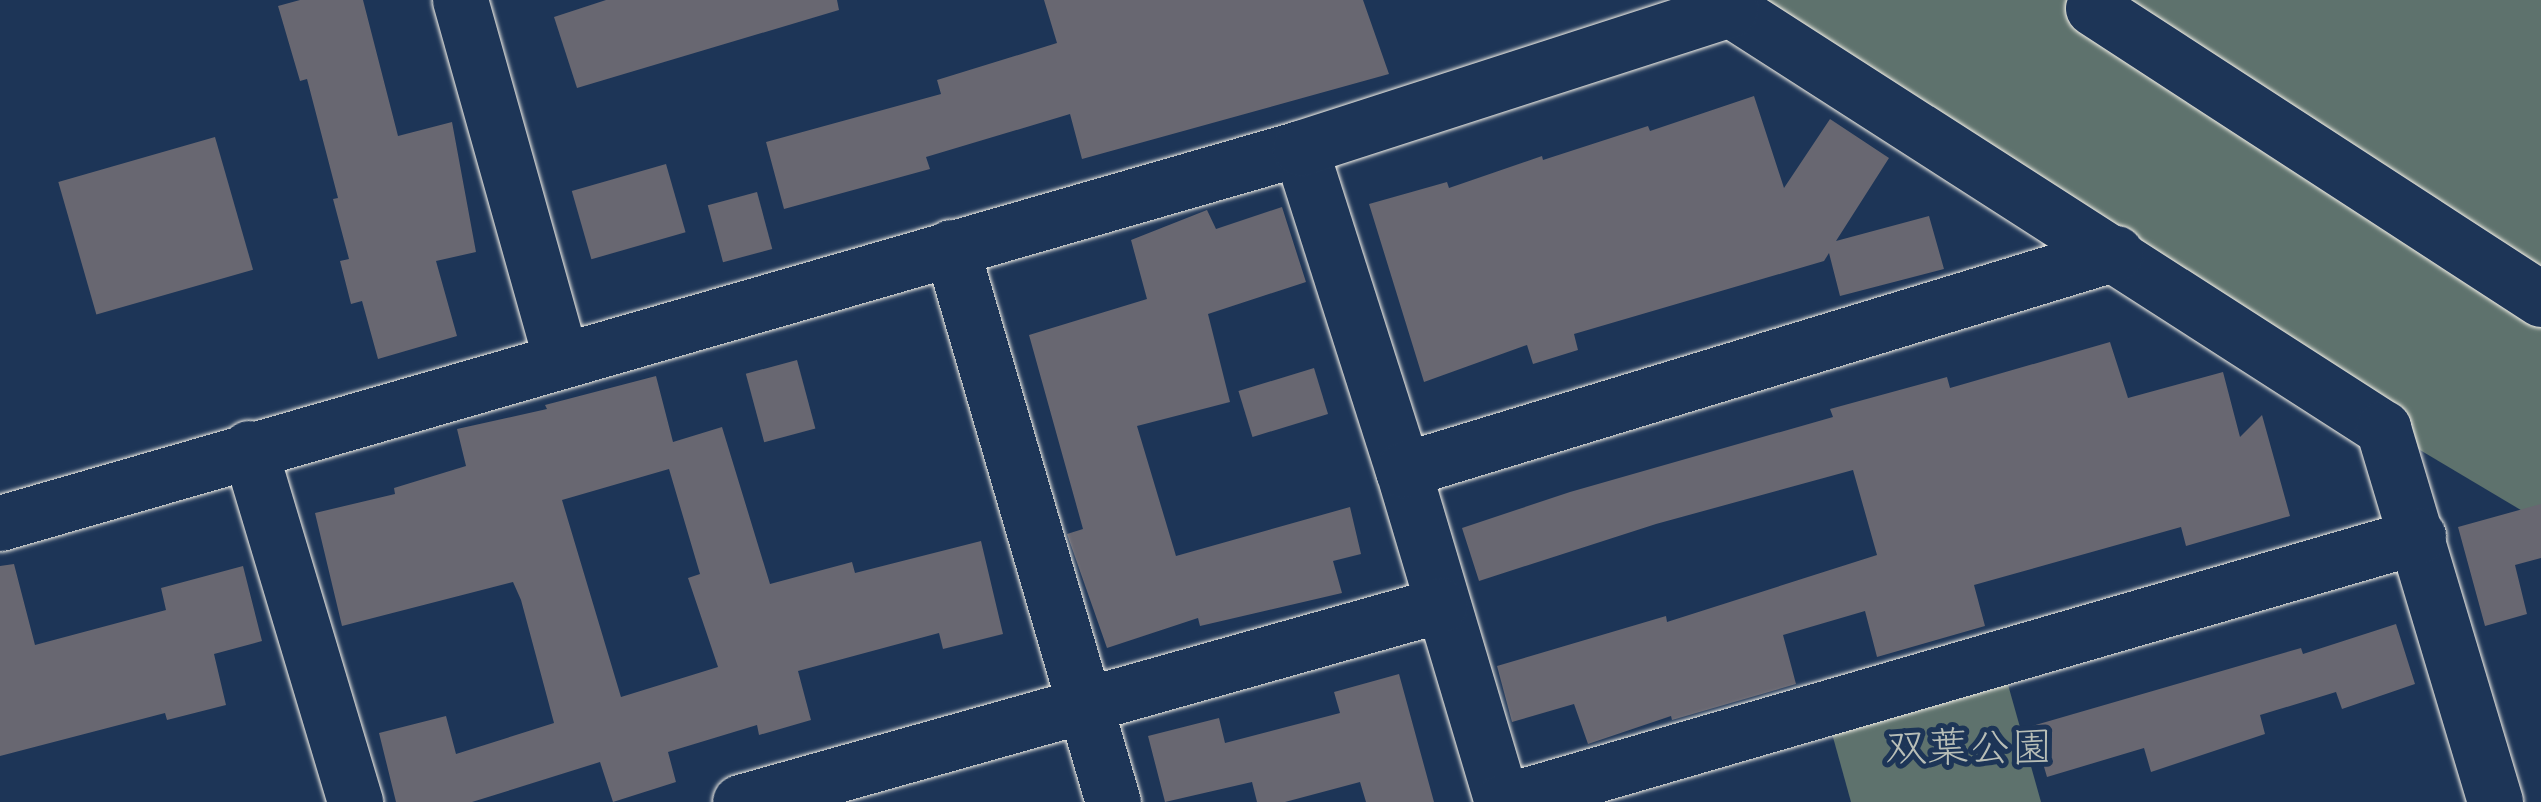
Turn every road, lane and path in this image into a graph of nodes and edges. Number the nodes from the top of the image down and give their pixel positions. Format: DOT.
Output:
graph roads {
  1 [pos="460,0"];
  2 [pos="1723,4"];
  3 [pos="2093,8"];
  4 [pos="1300,148"];
  5 [pos="951,247"];
  6 [pos="2116,254"];
  7 [pos="2541,298"];
  8 [pos="561,358"];
  9 [pos="249,448"];
  10 [pos="1403,470"];
  11 [pos="0,522"];
  12 [pos="2418,536"];
  13 [pos="1440,605"];
  14 [pos="1084,702"];
  15 [pos="355,802"];
  16 [pos="740,802"];
  17 [pos="1113,802"];
  18 [pos="1502,802"];
  19 [pos="2495,802"];
  1 -- 8 [label="street"];
  2 -- 4 [label="street"];
  2 -- 6 [label="street"];
  3 -- 7 [label="street"];
  4 -- 5 [label="street"];
  4 -- 10 [label="street"];
  5 -- 8 [label="street"];
  5 -- 14 [label="street"];
  6 -- 10 [label="street"];
  6 -- 12 [label="street"];
  8 -- 9 [label="street"];
  9 -- 11 [label="street"];
  9 -- 15 [label="street"];
  10 -- 13 [label="street"];
  12 -- 18 [label="street"];
  12 -- 19 [label="street"];
  13 -- 14 [label="street"];
  13 -- 18 [label="street"];
  14 -- 16 [label="street"];
  14 -- 17 [label="street"];
}
